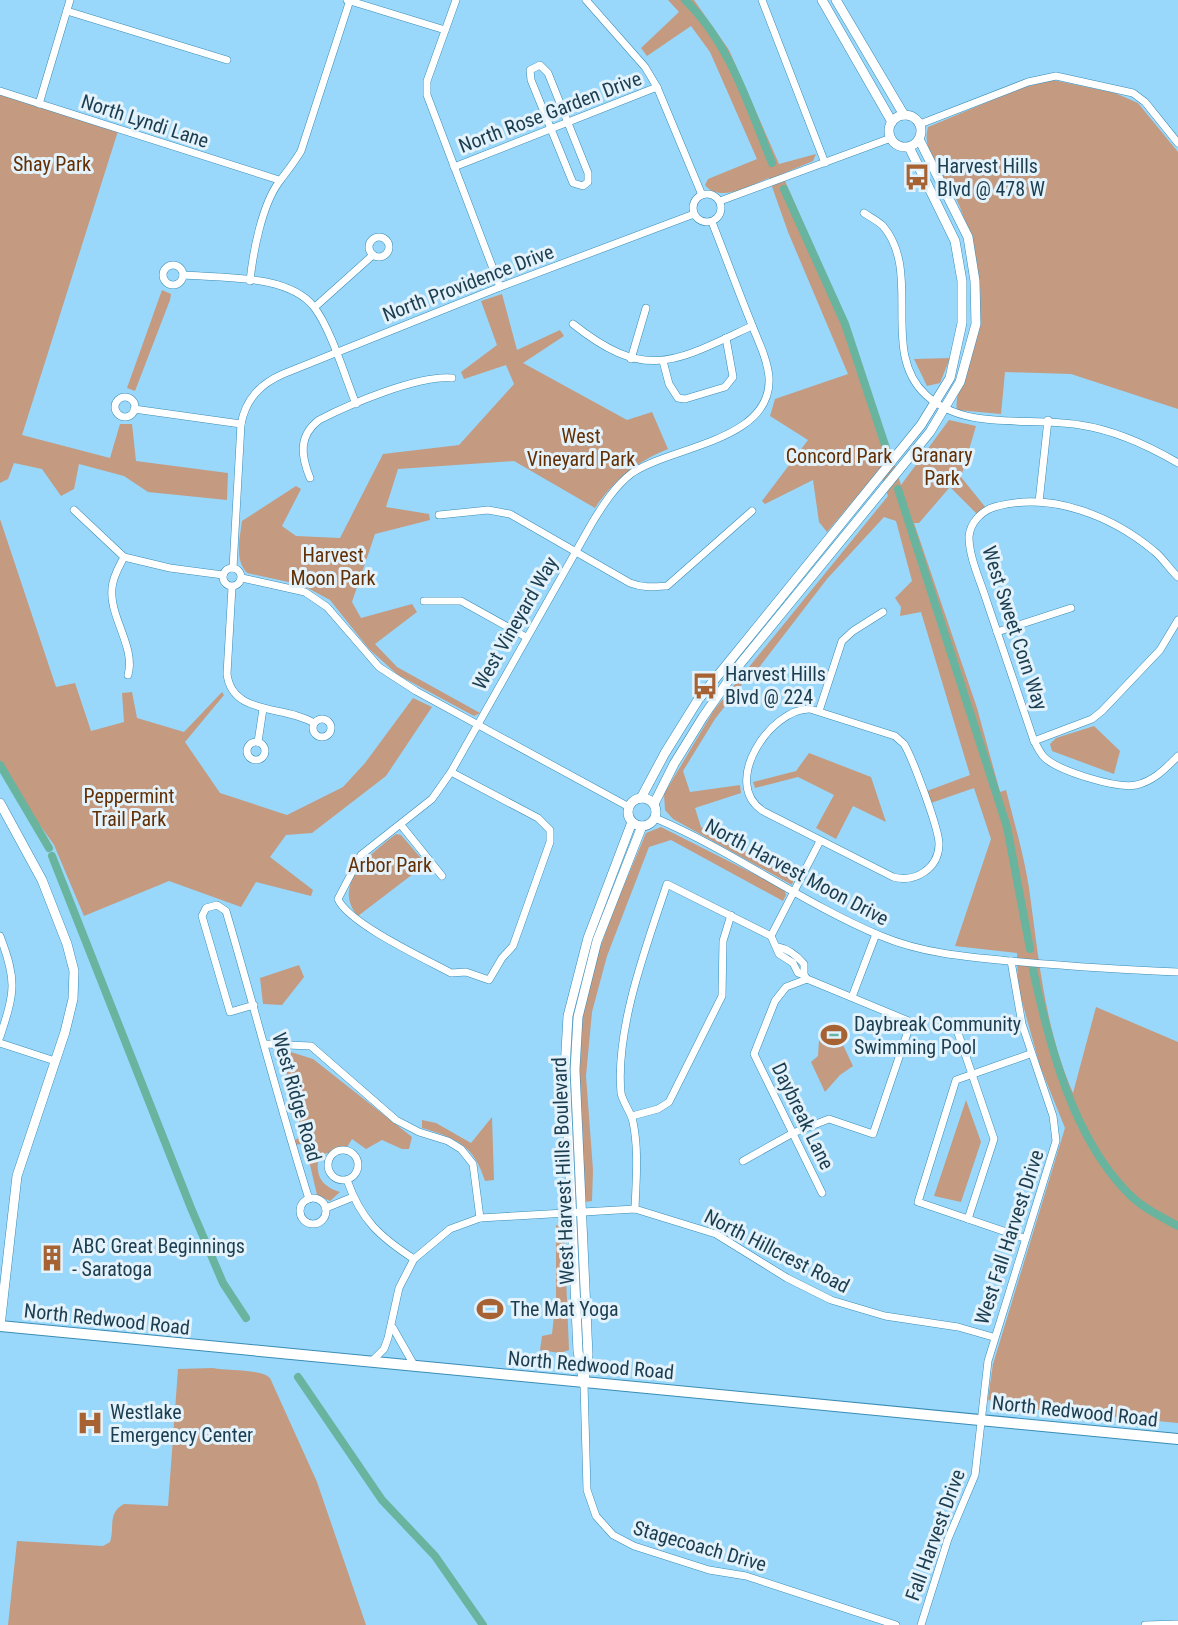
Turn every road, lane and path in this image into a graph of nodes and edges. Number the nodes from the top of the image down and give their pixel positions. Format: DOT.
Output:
graph roads {
  1 [pos="70,0"];
  2 [pos="349,0"];
  3 [pos="456,0"];
  4 [pos="586,0"];
  5 [pos="762,0"];
  6 [pos="822,0"];
  7 [pos="836,0"];
  8 [pos="67,11"];
  9 [pos="445,30"];
  10 [pos="228,60"];
  11 [pos="657,87"];
  12 [pos="0,92"];
  13 [pos="39,104"];
  14 [pos="904,116"];
  15 [pos="568,122"];
  16 [pos="892,122"];
  17 [pos="920,124"];
  18 [pos="549,130"];
  19 [pos="891,138"];
  20 [pos="919,139"];
  21 [pos="1178,143"];
  22 [pos="909,147"];
  23 [pos="825,163"];
  24 [pos="454,167"];
  25 [pos="279,180"];
  26 [pos="702,195"];
  27 [pos="720,201"];
  28 [pos="864,213"];
  29 [pos="694,214"];
  30 [pos="712,222"];
  31 [pos="373,255"];
  32 [pos="183,275"];
  33 [pos="250,281"];
  34 [pos="500,287"];
  35 [pos="315,307"];
  36 [pos="646,309"];
  37 [pos="573,324"];
  38 [pos="752,326"];
  39 [pos="726,338"];
  40 [pos="335,353"];
  41 [pos="631,359"];
  42 [pos="663,361"];
  43 [pos="452,378"];
  44 [pos="356,404"];
  45 [pos="941,405"];
  46 [pos="134,409"];
  47 [pos="1048,420"];
  48 [pos="241,424"];
  49 [pos="1178,463"];
  50 [pos="310,478"];
  51 [pos="1040,502"];
  52 [pos="74,510"];
  53 [pos="752,511"];
  54 [pos="440,515"];
  55 [pos="575,552"];
  56 [pos="124,557"];
  57 [pos="233,568"];
  58 [pos="223,575"];
  59 [pos="1178,577"];
  60 [pos="242,578"];
  61 [pos="232,587"];
  62 [pos="424,601"];
  63 [pos="1071,608"];
  64 [pos="883,612"];
  65 [pos="1178,620"];
  66 [pos="997,633"];
  67 [pos="526,637"];
  68 [pos="128,675"];
  69 [pos="263,709"];
  70 [pos="819,711"];
  71 [pos="314,723"];
  72 [pos="477,724"];
  73 [pos="1034,741"];
  74 [pos="258,742"];
  75 [pos="1178,756"];
  76 [pos="451,772"];
  77 [pos="641,798"];
  78 [pos="654,804"];
  79 [pos="629,807"];
  80 [pos="1,808"];
  81 [pos="655,818"];
  82 [pos="632,822"];
  83 [pos="401,825"];
  84 [pos="642,826"];
  85 [pos="820,842"];
  86 [pos="442,876"];
  87 [pos="792,892"];
  88 [pos="731,915"];
  89 [pos="876,934"];
  90 [pos="0,936"];
  91 [pos="771,936"];
  92 [pos="2,946"];
  93 [pos="1011,961"];
  94 [pos="1178,972"];
  95 [pos="806,977"];
  96 [pos="852,997"];
  97 [pos="254,1005"];
  98 [pos="957,1033"];
  99 [pos="0,1037"];
  100 [pos="0,1043"];
  101 [pos="265,1044"];
  102 [pos="1030,1054"];
  103 [pos="55,1061"];
  104 [pos="972,1074"];
  105 [pos="632,1116"];
  106 [pos="793,1133"];
  107 [pos="742,1161"];
  108 [pos="347,1180"];
  109 [pos="822,1193"];
  110 [pos="353,1197"];
  111 [pos="309,1199"];
  112 [pos="326,1208"];
  113 [pos="635,1209"];
  114 [pos="581,1214"];
  115 [pos="571,1215"];
  116 [pos="480,1218"];
  117 [pos="968,1219"];
  118 [pos="1024,1238"];
  119 [pos="414,1259"];
  120 [pos="0,1326"];
  121 [pos="393,1328"];
  122 [pos="993,1337"];
  123 [pos="372,1361"];
  124 [pos="414,1365"];
  125 [pos="584,1384"];
  126 [pos="980,1420"];
  127 [pos="1178,1439"];
  128 [pos="1178,1624"];
  129 [pos="896,1625"];
  130 [pos="921,1625"];
  131 [pos="1145,1625"];
  1 -- 8 [label="street"];
  2 -- 9 [label="street"];
  2 -- 25 [label="street"];
  3 -- 9 [label="street"];
  4 -- 11 [label="street"];
  5 -- 23 [label="street"];
  6 -- 16 [label="street"];
  7 -- 14 [label="street"];
  8 -- 10 [label="street"];
  8 -- 13 [label="street"];
  9 -- 24 [label="street"];
  11 -- 15 [label="street, North Rose Garden Drive"];
  11 -- 26 [label="street"];
  12 -- 13 [label="street, North Lyndi Lane"];
  13 -- 25 [label="street, North Lyndi Lane"];
  14 -- 16 [label="street"];
  14 -- 17 [label="street"];
  15 -- 18 [label="street, North Rose Garden Drive"];
  15 -- 18 [label="street"];
  15 -- 18 [label="street"];
  16 -- 19 [label="street"];
  17 -- 20 [label="street"];
  17 -- 21 [label="street"];
  18 -- 24 [label="street, North Rose Garden Drive"];
  19 -- 22 [label="street"];
  19 -- 23 [label="street"];
  20 -- 22 [label="street"];
  20 -- 45 [label="street"];
  22 -- 45 [label="street"];
  23 -- 27 [label="street"];
  24 -- 34 [label="street"];
  25 -- 33 [label="street"];
  26 -- 27 [label="street"];
  26 -- 29 [label="street"];
  27 -- 30 [label="street"];
  28 -- 45 [label="street"];
  29 -- 30 [label="street"];
  29 -- 34 [label="street, North Providence Drive"];
  30 -- 38 [label="street"];
  31 -- 35 [label="street"];
  32 -- 33 [label="street"];
  33 -- 35 [label="street"];
  34 -- 40 [label="street, North Providence Drive"];
  35 -- 40 [label="street"];
  36 -- 41 [label="street"];
  37 -- 41 [label="street"];
  38 -- 39 [label="street"];
  38 -- 55 [label="street, West Vineyard Way"];
  39 -- 42 [label="street"];
  39 -- 42 [label="street"];
  40 -- 44 [label="street"];
  40 -- 48 [label="street, North Providence Drive"];
  41 -- 42 [label="street"];
  43 -- 44 [label="street"];
  44 -- 50 [label="street"];
  45 -- 47 [label="street"];
  45 -- 77 [label="street"];
  45 -- 78 [label="street"];
  46 -- 48 [label="street"];
  47 -- 49 [label="street"];
  47 -- 51 [label="street"];
  48 -- 57 [label="street"];
  51 -- 59 [label="street"];
  51 -- 66 [label="street, West Sweet Corn Way"];
  52 -- 56 [label="street"];
  53 -- 55 [label="street"];
  54 -- 55 [label="street"];
  55 -- 67 [label="street, West Vineyard Way"];
  56 -- 58 [label="street"];
  56 -- 68 [label="street"];
  57 -- 58 [label="street"];
  57 -- 60 [label="street"];
  58 -- 61 [label="street"];
  60 -- 61 [label="street"];
  60 -- 72 [label="street"];
  61 -- 69 [label="street"];
  62 -- 67 [label="street"];
  63 -- 66 [label="street"];
  64 -- 70 [label="street"];
  65 -- 73 [label="street"];
  66 -- 73 [label="street, West Sweet Corn Way"];
  67 -- 72 [label="street, West Vineyard Way"];
  69 -- 71 [label="street"];
  69 -- 74 [label="street"];
  70 -- 85 [label="street"];
  70 -- 85 [label="street"];
  72 -- 76 [label="street, West Vineyard Way"];
  72 -- 79 [label="street"];
  73 -- 75 [label="street"];
  76 -- 83 [label="street, West Vineyard Way"];
  76 -- 83 [label="street, West Vineyard Way"];
  77 -- 78 [label="street"];
  77 -- 79 [label="street"];
  78 -- 81 [label="street"];
  79 -- 82 [label="street"];
  80 -- 103 [label="street"];
  81 -- 84 [label="street"];
  81 -- 87 [label="street, North Harvest Moon Drive"];
  82 -- 84 [label="street"];
  82 -- 115 [label="street, West Harvest Hills Boulevard"];
  83 -- 86 [label="street"];
  84 -- 114 [label="street, West Harvest Hills Boulevard"];
  85 -- 87 [label="street"];
  87 -- 89 [label="street, North Harvest Moon Drive"];
  87 -- 91 [label="street"];
  88 -- 91 [label="street"];
  88 -- 105 [label="street"];
  88 -- 105 [label="street"];
  89 -- 93 [label="street, North Harvest Moon Drive"];
  89 -- 96 [label="street"];
  90 -- 92 [label="street"];
  91 -- 95 [label="street"];
  92 -- 99 [label="street"];
  93 -- 94 [label="street, North Harvest Moon Drive"];
  93 -- 102 [label="street, West Fall Harvest Drive"];
  95 -- 96 [label="street"];
  95 -- 106 [label="street, Daybreak Lane"];
  96 -- 106 [label="street"];
  97 -- 97 [label="street, West Ridge Road"];
  97 -- 101 [label="street, West Ridge Road"];
  98 -- 104 [label="street"];
  100 -- 103 [label="street"];
  101 -- 111 [label="street, West Ridge Road"];
  101 -- 116 [label="street"];
  102 -- 104 [label="street"];
  102 -- 126 [label="street, West Fall Harvest Drive"];
  103 -- 120 [label="street"];
  104 -- 117 [label="street"];
  104 -- 117 [label="street"];
  105 -- 113 [label="street"];
  106 -- 107 [label="street"];
  106 -- 109 [label="street, Daybreak Lane"];
  108 -- 108 [label="street, West Ridge Road"];
  108 -- 110 [label="street, West Ridge Road"];
  110 -- 112 [label="street, West Ridge Road"];
  110 -- 119 [label="street, West Ridge Road"];
  111 -- 112 [label="street"];
  111 -- 112 [label="street, West Ridge Road"];
  113 -- 114 [label="street, North Hillcrest Road"];
  113 -- 122 [label="street, North Hillcrest Road"];
  114 -- 115 [label="street, North Hillcrest Road"];
  114 -- 125 [label="street, West Harvest Hills Boulevard"];
  115 -- 116 [label="street, North Hillcrest Road"];
  115 -- 125 [label="street, West Harvest Hills Boulevard"];
  116 -- 119 [label="street, North Hillcrest Road"];
  117 -- 118 [label="street"];
  119 -- 121 [label="street"];
  120 -- 123 [label="main road, North Redwood Road"];
  121 -- 123 [label="street"];
  121 -- 124 [label="street"];
  123 -- 124 [label="main road, North Redwood Road"];
  124 -- 125 [label="main road, North Redwood Road"];
  125 -- 126 [label="main road, North Redwood Road"];
  125 -- 129 [label="street, Stagecoach Drive"];
  126 -- 127 [label="main road, North Redwood Road"];
  126 -- 130 [label="street, Fall Harvest Drive"];
  128 -- 131 [label="street"];
}
